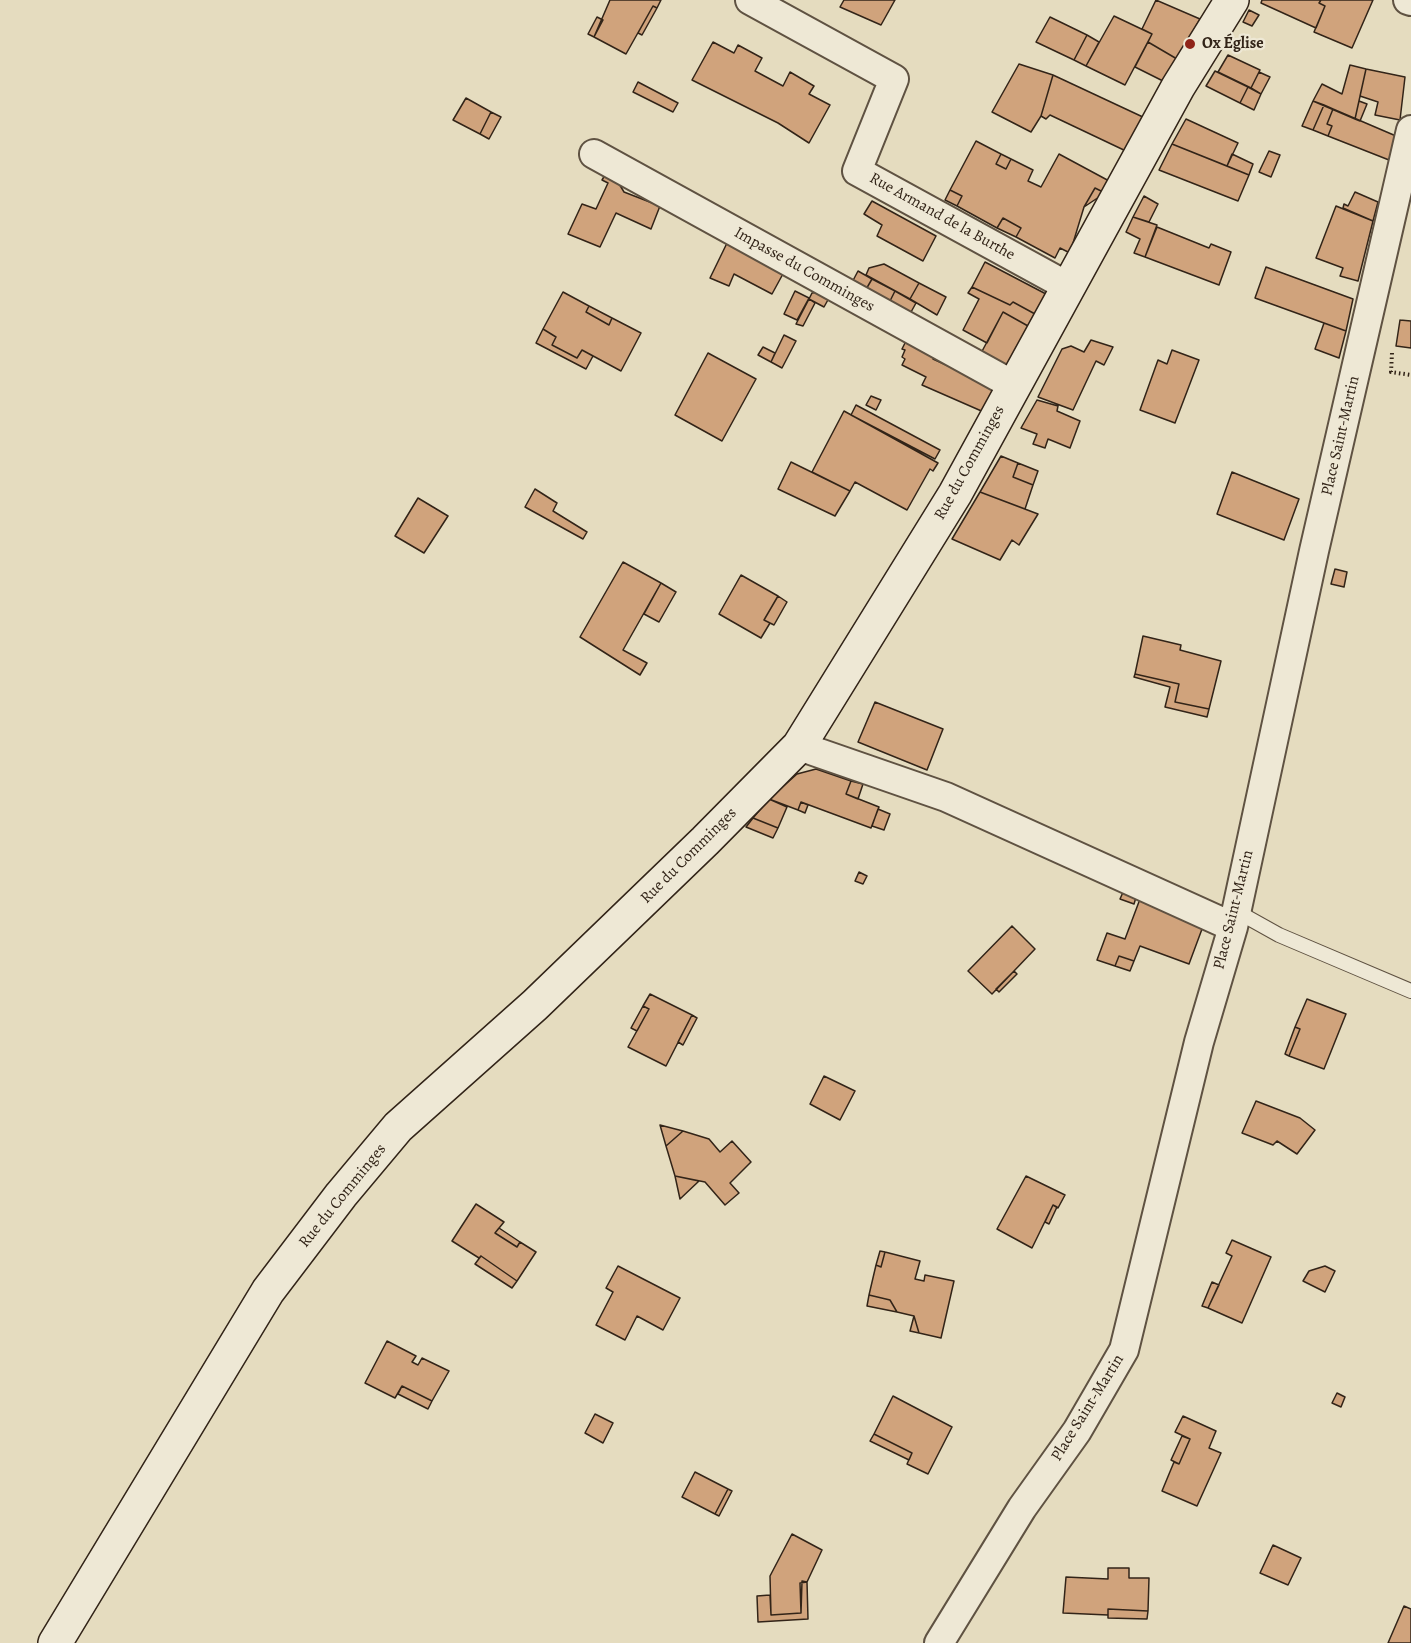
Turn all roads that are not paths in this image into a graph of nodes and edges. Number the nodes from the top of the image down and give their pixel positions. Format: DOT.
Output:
graph roads {
  1 [pos="750,0"];
  2 [pos="1232,0"];
  3 [pos="1411,130"];
  4 [pos="594,154"];
  5 [pos="1067,286"];
  6 [pos="1013,385"];
  7 [pos="799,746"];
  8 [pos="1234,919"];
  9 [pos="1411,991"];
  10 [pos="941,1642"];
  11 [pos="55,1643"];
  1 -- 5 [label="street, Rue Armand de la Burthe"];
  2 -- 5 [label="street, Rue du Comminges"];
  3 -- 8 [label="street, Place Saint-Martin"];
  4 -- 6 [label="street, Impasse du Comminges"];
  5 -- 6 [label="street, Rue du Comminges"];
  6 -- 7 [label="street, Rue du Comminges"];
  7 -- 8 [label="street"];
  7 -- 11 [label="street, Rue du Comminges"];
  8 -- 9 [label="lane"];
  8 -- 10 [label="street, Place Saint-Martin"];
}
